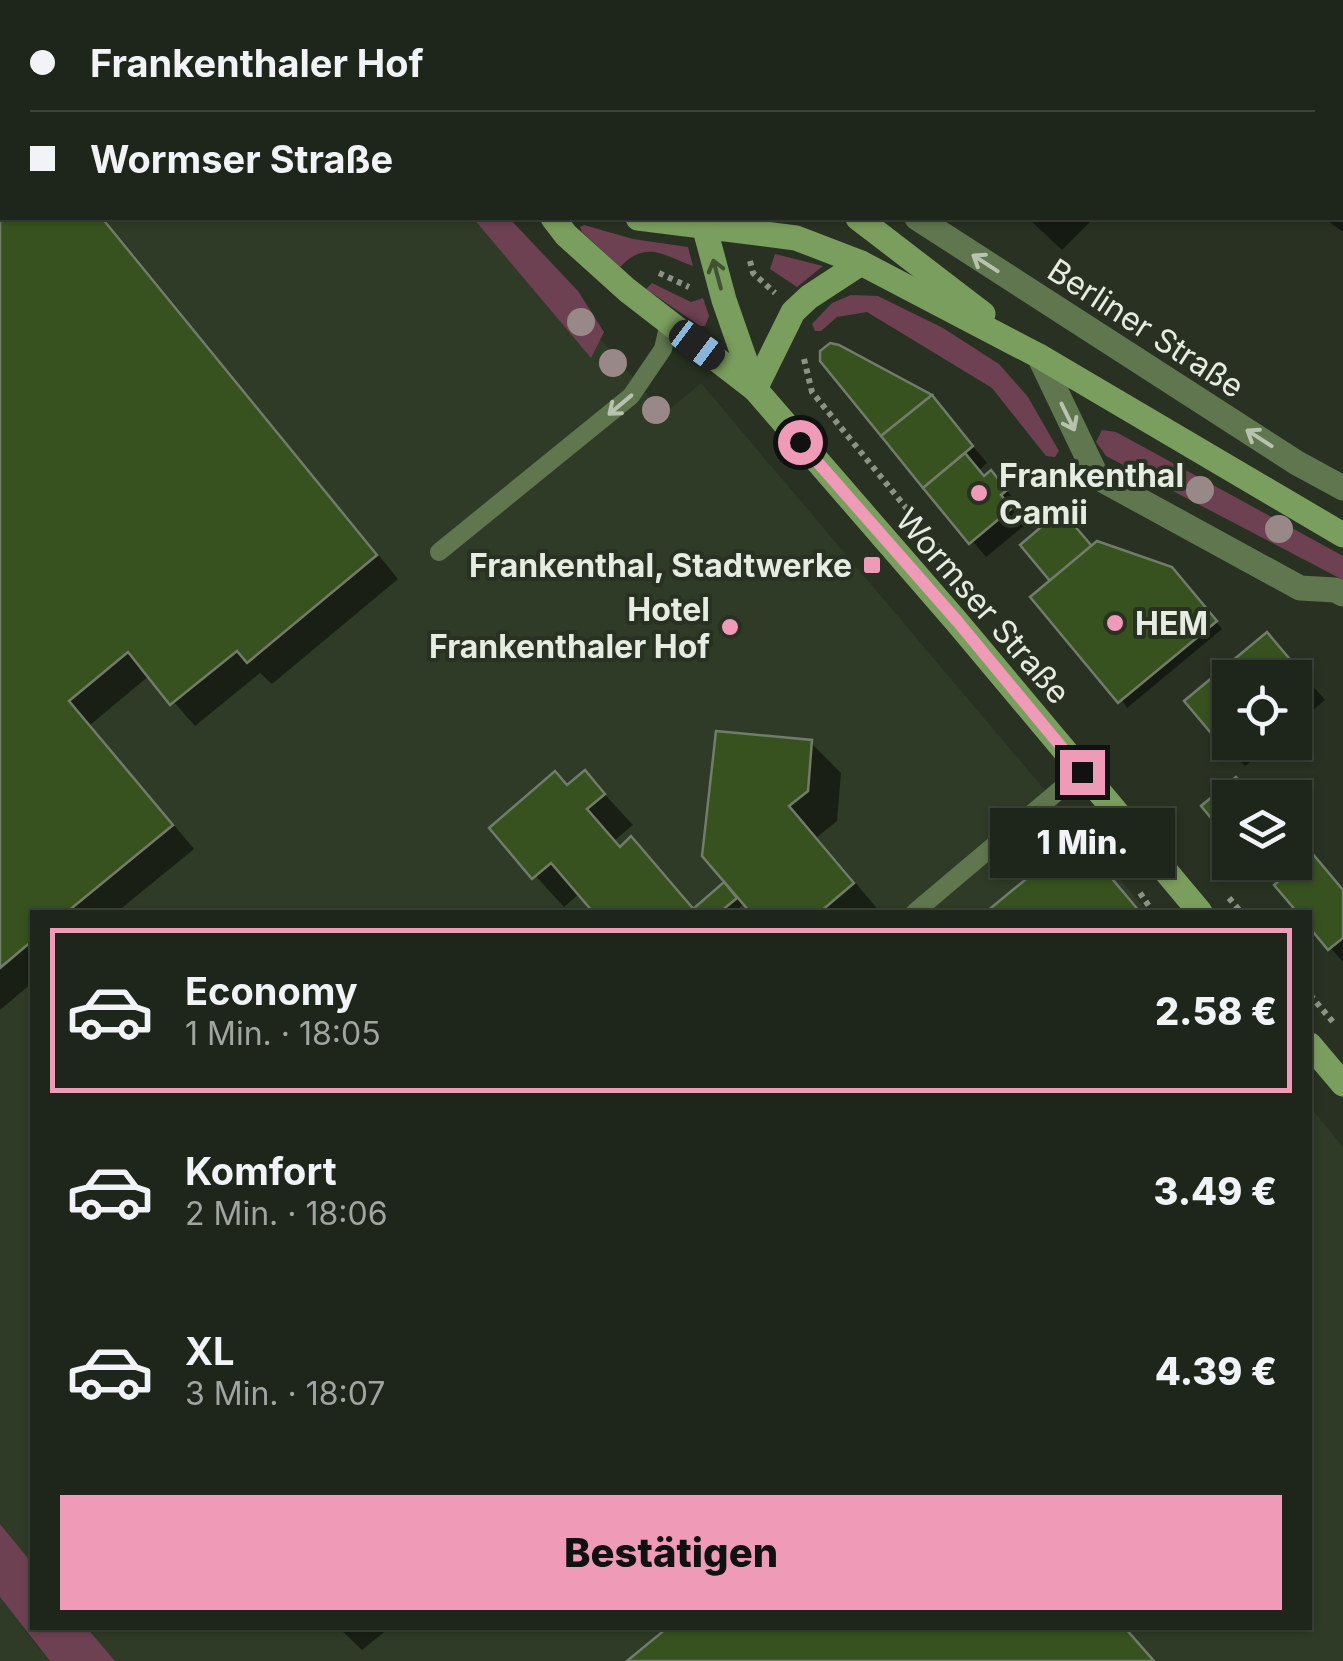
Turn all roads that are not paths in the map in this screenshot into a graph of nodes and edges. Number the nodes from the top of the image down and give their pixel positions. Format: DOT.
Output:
graph roads {
  1 [pos="555,220"];
  2 [pos="861,220"];
  3 [pos="920,220"];
  4 [pos="703,221"];
  5 [pos="861,263"];
  6 [pos="669,323"];
  7 [pos="1039,356"];
  8 [pos="755,389"];
  9 [pos="1343,488"];
  10 [pos="1343,534"];
  11 [pos="438,552"];
  12 [pos="1343,594"];
  13 [pos="1082,772"];
  14 [pos="916,910"];
  15 [pos="1198,910"];
  16 [pos="1312,1046"];
  17 [pos="1343,1084"];
  1 -- 6 [label="main road, Wormser Straße"];
  2 -- 7 [label="main road"];
  9 -- 3 [label="street, Berliner Straße, one-way"];
  4 -- 5 [label="main road"];
  8 -- 4 [label="main road, Wormser Straße, one-way"];
  5 -- 7 [label="main road"];
  5 -- 8 [label="main road"];
  6 -- 8 [label="main road, Wormser Straße"];
  6 -- 11 [label="lane, one-way"];
  7 -- 10 [label="main road"];
  7 -- 12 [label="street, one-way"];
  8 -- 13 [label="main road, Wormser Straße"];
  13 -- 14 [label="lane"];
  13 -- 15 [label="main road, Wormser Straße"];
  16 -- 17 [label="main road"];
}
